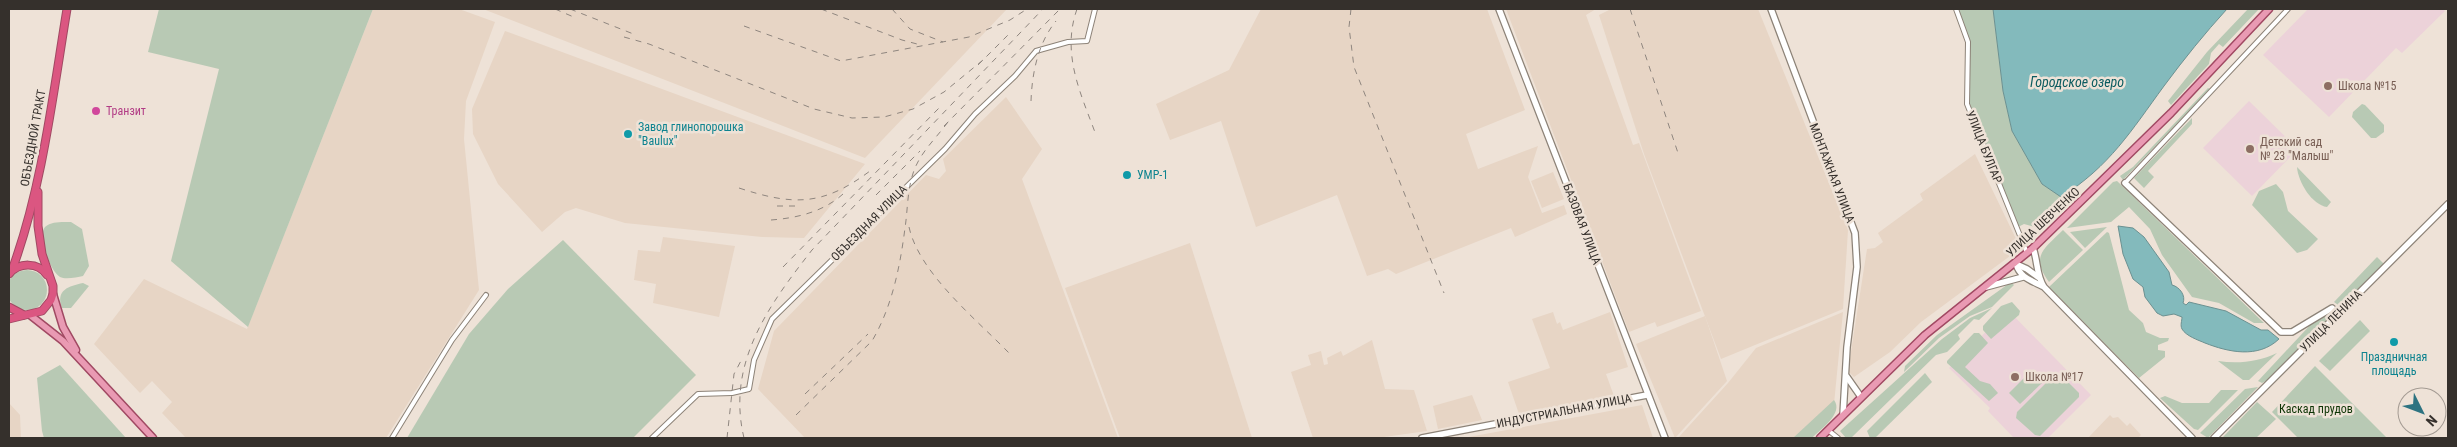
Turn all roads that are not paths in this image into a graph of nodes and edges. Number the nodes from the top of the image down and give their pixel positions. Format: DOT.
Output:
graph roads {
  1 [pos="67,9"];
  2 [pos="1095,9"];
  3 [pos="1499,9"];
  4 [pos="1771,9"];
  5 [pos="1956,9"];
  6 [pos="2269,9"];
  7 [pos="2288,9"];
  8 [pos="38,176"];
  9 [pos="2125,183"];
  10 [pos="2448,204"];
  11 [pos="2033,248"];
  12 [pos="2027,254"];
  13 [pos="2016,264"];
  14 [pos="10,272"];
  15 [pos="2023,276"];
  16 [pos="2038,277"];
  17 [pos="50,279"];
  18 [pos="1986,286"];
  19 [pos="2044,287"];
  20 [pos="53,294"];
  21 [pos="486,295"];
  22 [pos="9,307"];
  23 [pos="2338,314"];
  24 [pos="27,315"];
  25 [pos="9,319"];
  26 [pos="84,364"];
  27 [pos="1845,373"];
  28 [pos="1648,395"];
  29 [pos="1861,397"];
  30 [pos="1843,415"];
  31 [pos="1828,430"];
  32 [pos="152,438"];
  33 [pos="392,438"];
  34 [pos="652,438"];
  35 [pos="1422,438"];
  36 [pos="1666,438"];
  37 [pos="1820,438"];
  38 [pos="1838,438"];
  39 [pos="2192,438"];
  40 [pos="2214,438"];
  1 -- 8 [label="highway, ОБЪЕЗДНОЙ ТРАКТ"];
  2 -- 34 [label="street, ОБЪЕЗДНАЯ УЛИЦА"];
  3 -- 28 [label="street, БАЗОВАЯ УЛИЦА"];
  4 -- 27 [label="street, МОНТАЖНАЯ УЛИЦА"];
  5 -- 12 [label="street, УЛИЦА БУЛГАР"];
  6 -- 11 [label="main road, УЛИЦА ШЕВЧЕНКО"];
  7 -- 9 [label="street"];
  8 -- 14 [label="highway, ОБЪЕЗДНОЙ ТРАКТ"];
  8 -- 17 [label="highway"];
  9 -- 23 [label="street"];
  10 -- 23 [label="street, УЛИЦА ЛЕНИНА"];
  11 -- 12 [label="main road, УЛИЦА ШЕВЧЕНКО"];
  11 -- 16 [label="street"];
  12 -- 13 [label="main road, УЛИЦА ШЕВЧЕНКО"];
  13 -- 15 [label="street"];
  13 -- 16 [label="street"];
  13 -- 18 [label="main road, УЛИЦА ШЕВЧЕНКО"];
  14 -- 17 [label="highway"];
  15 -- 18 [label="street"];
  15 -- 19 [label="street"];
  16 -- 19 [label="street"];
  17 -- 20 [label="highway"];
  18 -- 29 [label="main road, УЛИЦА ШЕВЧЕНКО"];
  19 -- 39 [label="street"];
  20 -- 24 [label="highway"];
  20 -- 26 [label="main road"];
  21 -- 33 [label="street"];
  22 -- 24 [label="highway"];
  23 -- 40 [label="street, УЛИЦА ЛЕНИНА"];
  24 -- 25 [label="highway"];
  24 -- 26 [label="main road"];
  26 -- 32 [label="main road"];
  27 -- 29 [label="street"];
  27 -- 30 [label="street, МОНТАЖНАЯ УЛИЦА"];
  28 -- 35 [label="street, ИНДУСТРИАЛЬНАЯ УЛИЦА"];
  28 -- 36 [label="street, БАЗОВАЯ УЛИЦА"];
  29 -- 30 [label="main road, УЛИЦА ШЕВЧЕНКО"];
  30 -- 31 [label="main road, УЛИЦА ШЕВЧЕНКО"];
  31 -- 37 [label="main road, УЛИЦА ШЕВЧЕНКО"];
  31 -- 38 [label="street"];
}
